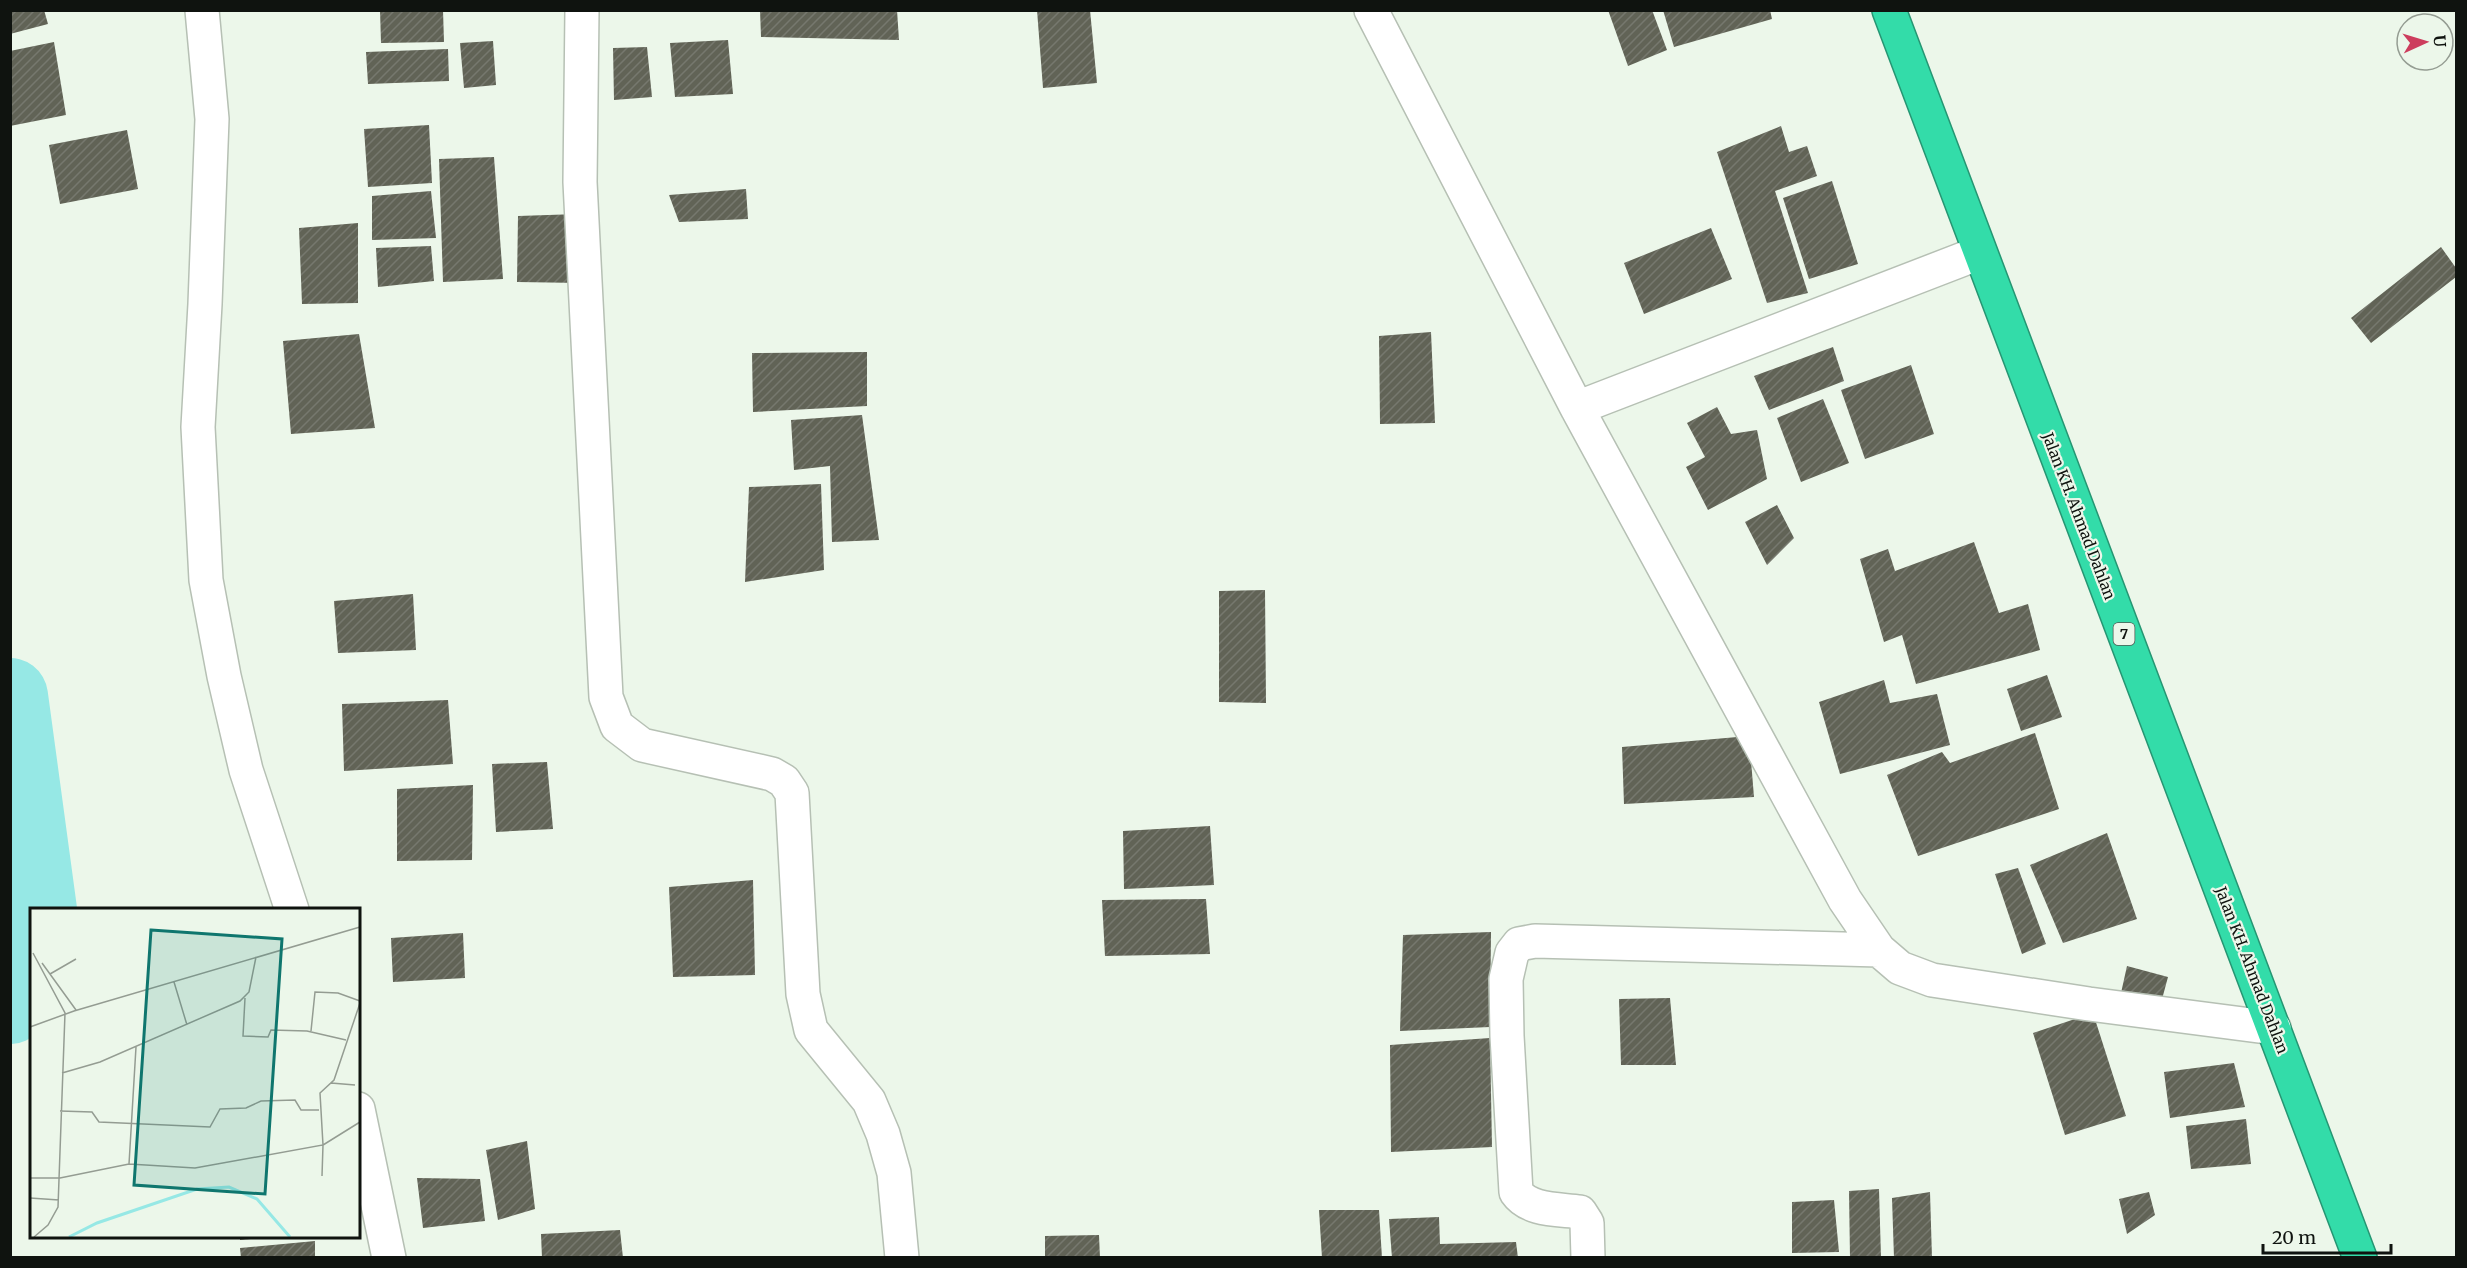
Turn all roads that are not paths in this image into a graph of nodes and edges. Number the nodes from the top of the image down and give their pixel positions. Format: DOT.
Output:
graph roads {
  1 [pos="202,10"];
  2 [pos="582,10"];
  3 [pos="1371,10"];
  4 [pos="1889,10"];
  5 [pos="1979,253"];
  6 [pos="1577,408"];
  7 [pos="292,908"];
  8 [pos="1879,950"];
  9 [pos="2274,1028"];
  10 [pos="360,1119"];
  11 [pos="389,1257"];
  12 [pos="902,1257"];
  13 [pos="1588,1257"];
  14 [pos="2360,1257"];
  1 -- 7 [label="street"];
  2 -- 12 [label="street"];
  3 -- 6 [label="street"];
  4 -- 5 [label="highway, Jalan KH. Ahmad Dahlan / 7"];
  5 -- 6 [label="street"];
  5 -- 9 [label="highway, Jalan KH. Ahmad Dahlan / 7"];
  6 -- 8 [label="street"];
  8 -- 9 [label="street"];
  8 -- 13 [label="street"];
  9 -- 14 [label="highway, Jalan KH. Ahmad Dahlan / 7"];
  10 -- 11 [label="street"];
}
